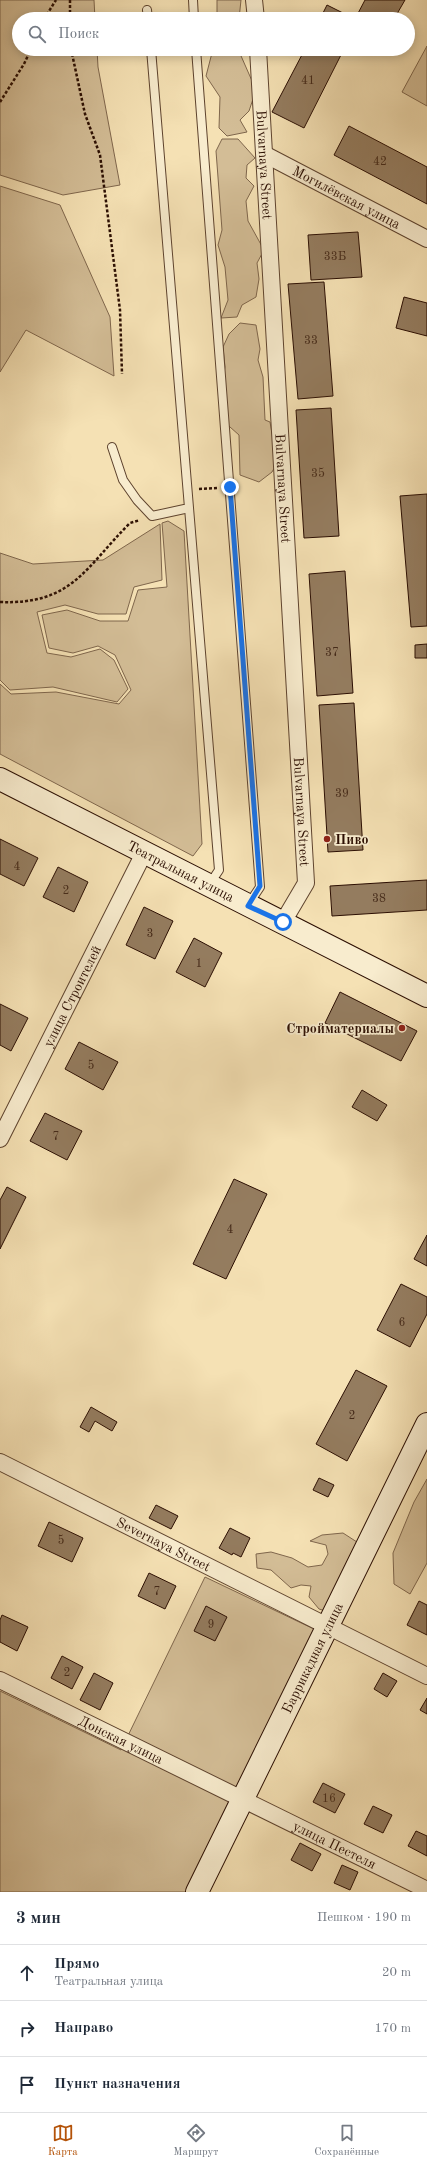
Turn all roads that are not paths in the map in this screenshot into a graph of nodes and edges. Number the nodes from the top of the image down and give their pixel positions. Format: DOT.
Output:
graph roads {
  1 [pos="193,0"];
  2 [pos="254,0"];
  3 [pos="194,12"];
  4 [pos="255,12"];
  5 [pos="152,56"];
  6 [pos="197,56"];
  7 [pos="259,56"];
  8 [pos="266,155"];
  9 [pos="427,240"];
  10 [pos="112,447"];
  11 [pos="189,508"];
  12 [pos="0,779"];
  13 [pos="144,853"];
  14 [pos="209,885"];
  15 [pos="248,906"];
  16 [pos="283,922"];
  17 [pos="427,996"];
  18 [pos="0,1139"];
  19 [pos="427,1424"];
  20 [pos="0,1462"];
  21 [pos="328,1626"];
  22 [pos="427,1676"];
  23 [pos="0,1680"];
  24 [pos="242,1798"];
  25 [pos="427,1890"];
  26 [pos="197,1892"];
  1 -- 3 [label="lane"];
  2 -- 4 [label="street"];
  5 -- 11 [label="lane"];
  6 -- 15 [label="lane"];
  7 -- 8 [label="street, Bulvarnaya Street"];
  8 -- 9 [label="street, Могилёвская улица"];
  8 -- 16 [label="street, Bulvarnaya Street"];
  10 -- 11 [label="lane"];
  11 -- 14 [label="lane"];
  12 -- 13 [label="street, Театральная улица"];
  13 -- 14 [label="street, Театральная улица"];
  13 -- 18 [label="street, улица Строителей"];
  14 -- 15 [label="street, Театральная улица"];
  15 -- 16 [label="street, Театральная улица"];
  16 -- 17 [label="street, Театральная улица"];
  19 -- 21 [label="street, Баррикадная улица"];
  20 -- 21 [label="street, Severnaya Street"];
  21 -- 22 [label="street, Severnaya Street"];
  21 -- 24 [label="street, Баррикадная улица"];
  23 -- 24 [label="street, Донская улица"];
  24 -- 25 [label="street, улица Пестеля"];
  24 -- 26 [label="street, Баррикадная улица"];
}
